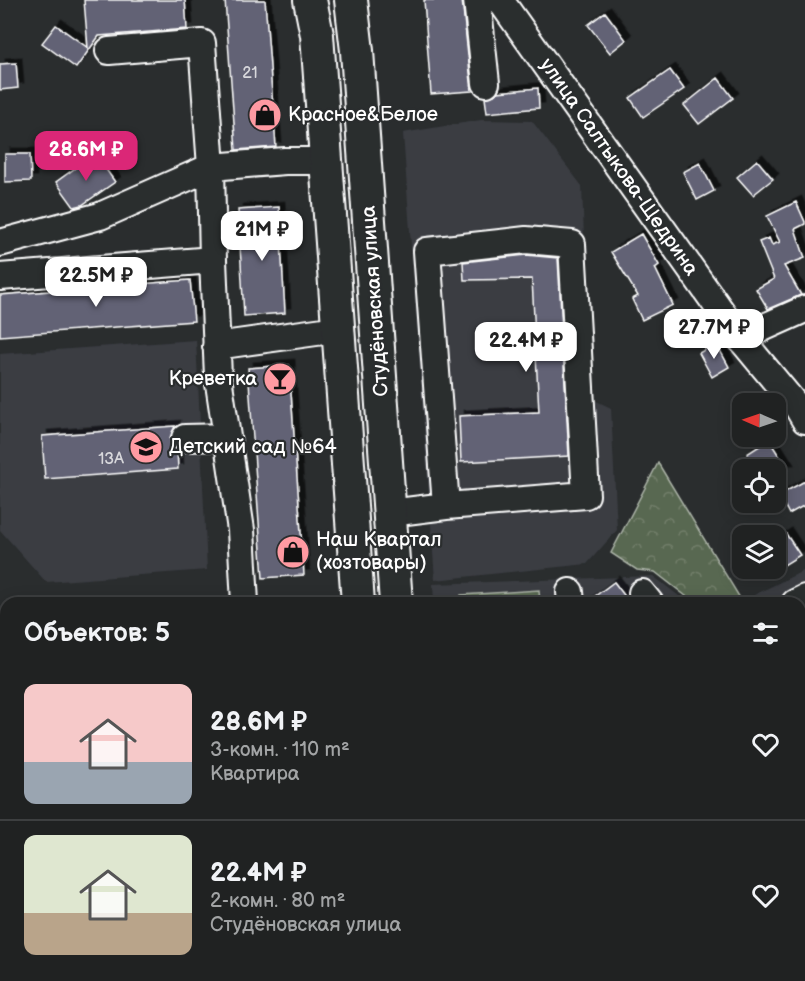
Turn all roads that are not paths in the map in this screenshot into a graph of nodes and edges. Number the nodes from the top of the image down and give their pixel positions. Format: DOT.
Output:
graph roads {
  1 [pos="310,0"];
  2 [pos="351,0"];
  3 [pos="477,0"];
  4 [pos="500,0"];
  5 [pos="109,51"];
  6 [pos="486,83"];
  7 [pos="326,161"];
  8 [pos="211,167"];
  9 [pos="0,243"];
  10 [pos="213,260"];
  11 [pos="0,277"];
  12 [pos="805,309"];
  13 [pos="338,329"];
  14 [pos="740,338"];
  15 [pos="216,346"];
  16 [pos="805,420"];
  17 [pos="227,437"];
  18 [pos="185,438"];
  19 [pos="446,506"];
  20 [pos="390,513"];
  21 [pos="245,597"];
  22 [pos="358,597"];
  23 [pos="396,597"];
  1 -- 7 [label="main road, Студёновская улица"];
  2 -- 20 [label="main road, Студёновская улица"];
  3 -- 6 [label="street"];
  4 -- 14 [label="street, улица Салтыкова-Щедрина"];
  5 -- 8 [label="street"];
  7 -- 8 [label="street"];
  7 -- 13 [label="main road, Студёновская улица"];
  8 -- 9 [label="street"];
  8 -- 10 [label="street"];
  10 -- 11 [label="street"];
  10 -- 15 [label="street"];
  12 -- 14 [label="street"];
  13 -- 15 [label="street"];
  13 -- 22 [label="main road, Студёновская улица"];
  14 -- 16 [label="street, улица Салтыкова-Щедрина"];
  15 -- 17 [label="street"];
  17 -- 18 [label="street"];
  17 -- 21 [label="street"];
  19 -- 19 [label="street"];
  19 -- 20 [label="street"];
  20 -- 23 [label="main road, Студёновская улица"];
}
